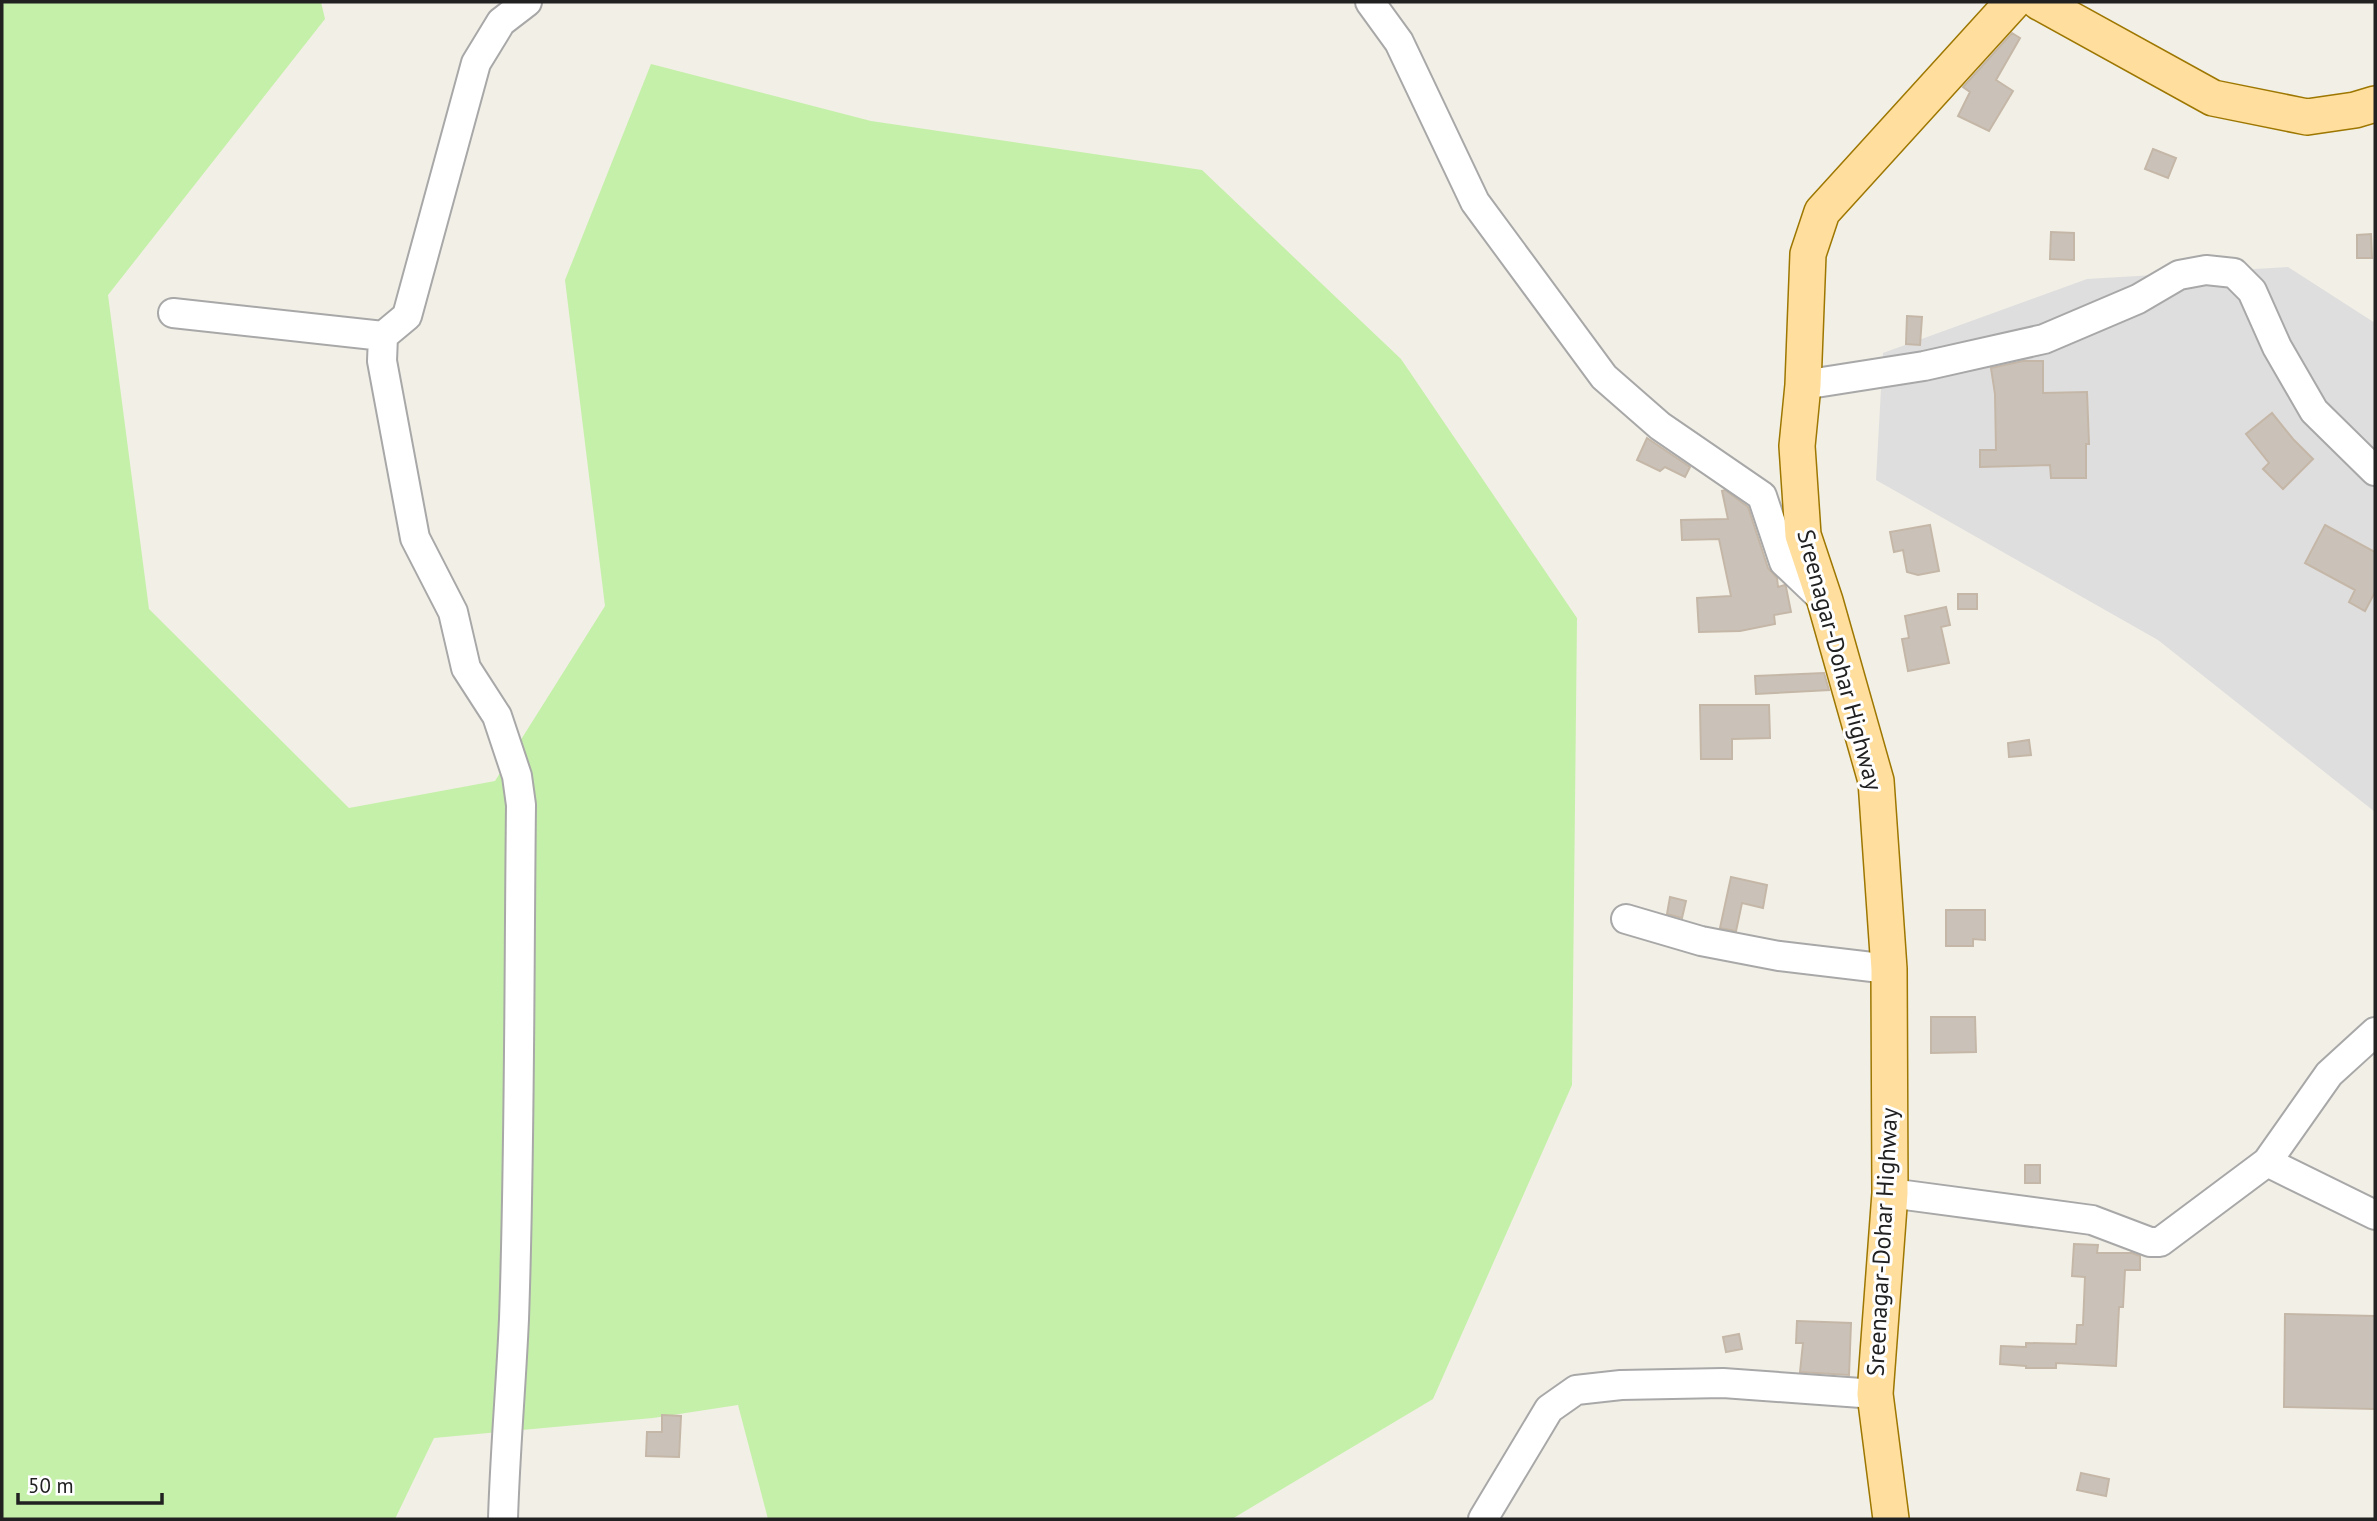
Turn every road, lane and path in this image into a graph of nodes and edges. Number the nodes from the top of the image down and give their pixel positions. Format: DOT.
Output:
graph roads {
  1 [pos="527,2"];
  2 [pos="1370,2"];
  3 [pos="2013,2"];
  4 [pos="2039,2"];
  5 [pos="2375,104"];
  6 [pos="173,313"];
  7 [pos="383,336"];
  8 [pos="1803,385"];
  9 [pos="2375,471"];
  10 [pos="1825,601"];
  11 [pos="1626,919"];
  12 [pos="1889,968"];
  13 [pos="2375,1032"];
  14 [pos="2267,1162"];
  15 [pos="1890,1193"];
  16 [pos="2375,1214"];
  17 [pos="1875,1394"];
  18 [pos="503,1519"];
  19 [pos="1483,1519"];
  20 [pos="1891,1519"];
  1 -- 7 [label="street"];
  2 -- 10 [label="street"];
  3 -- 8 [label="main road, Sreenagar-Dohar Highway"];
  4 -- 5 [label="main road"];
  6 -- 7 [label="street"];
  7 -- 18 [label="street"];
  8 -- 9 [label="street"];
  8 -- 10 [label="main road, Sreenagar-Dohar Highway"];
  10 -- 12 [label="main road, Sreenagar-Dohar Highway"];
  11 -- 12 [label="street"];
  12 -- 15 [label="main road, Sreenagar-Dohar Highway"];
  13 -- 14 [label="street"];
  14 -- 15 [label="street"];
  14 -- 16 [label="street"];
  15 -- 17 [label="main road, Sreenagar-Dohar Highway"];
  17 -- 19 [label="street"];
  17 -- 20 [label="main road, Sreenagar-Dohar Highway"];
}
